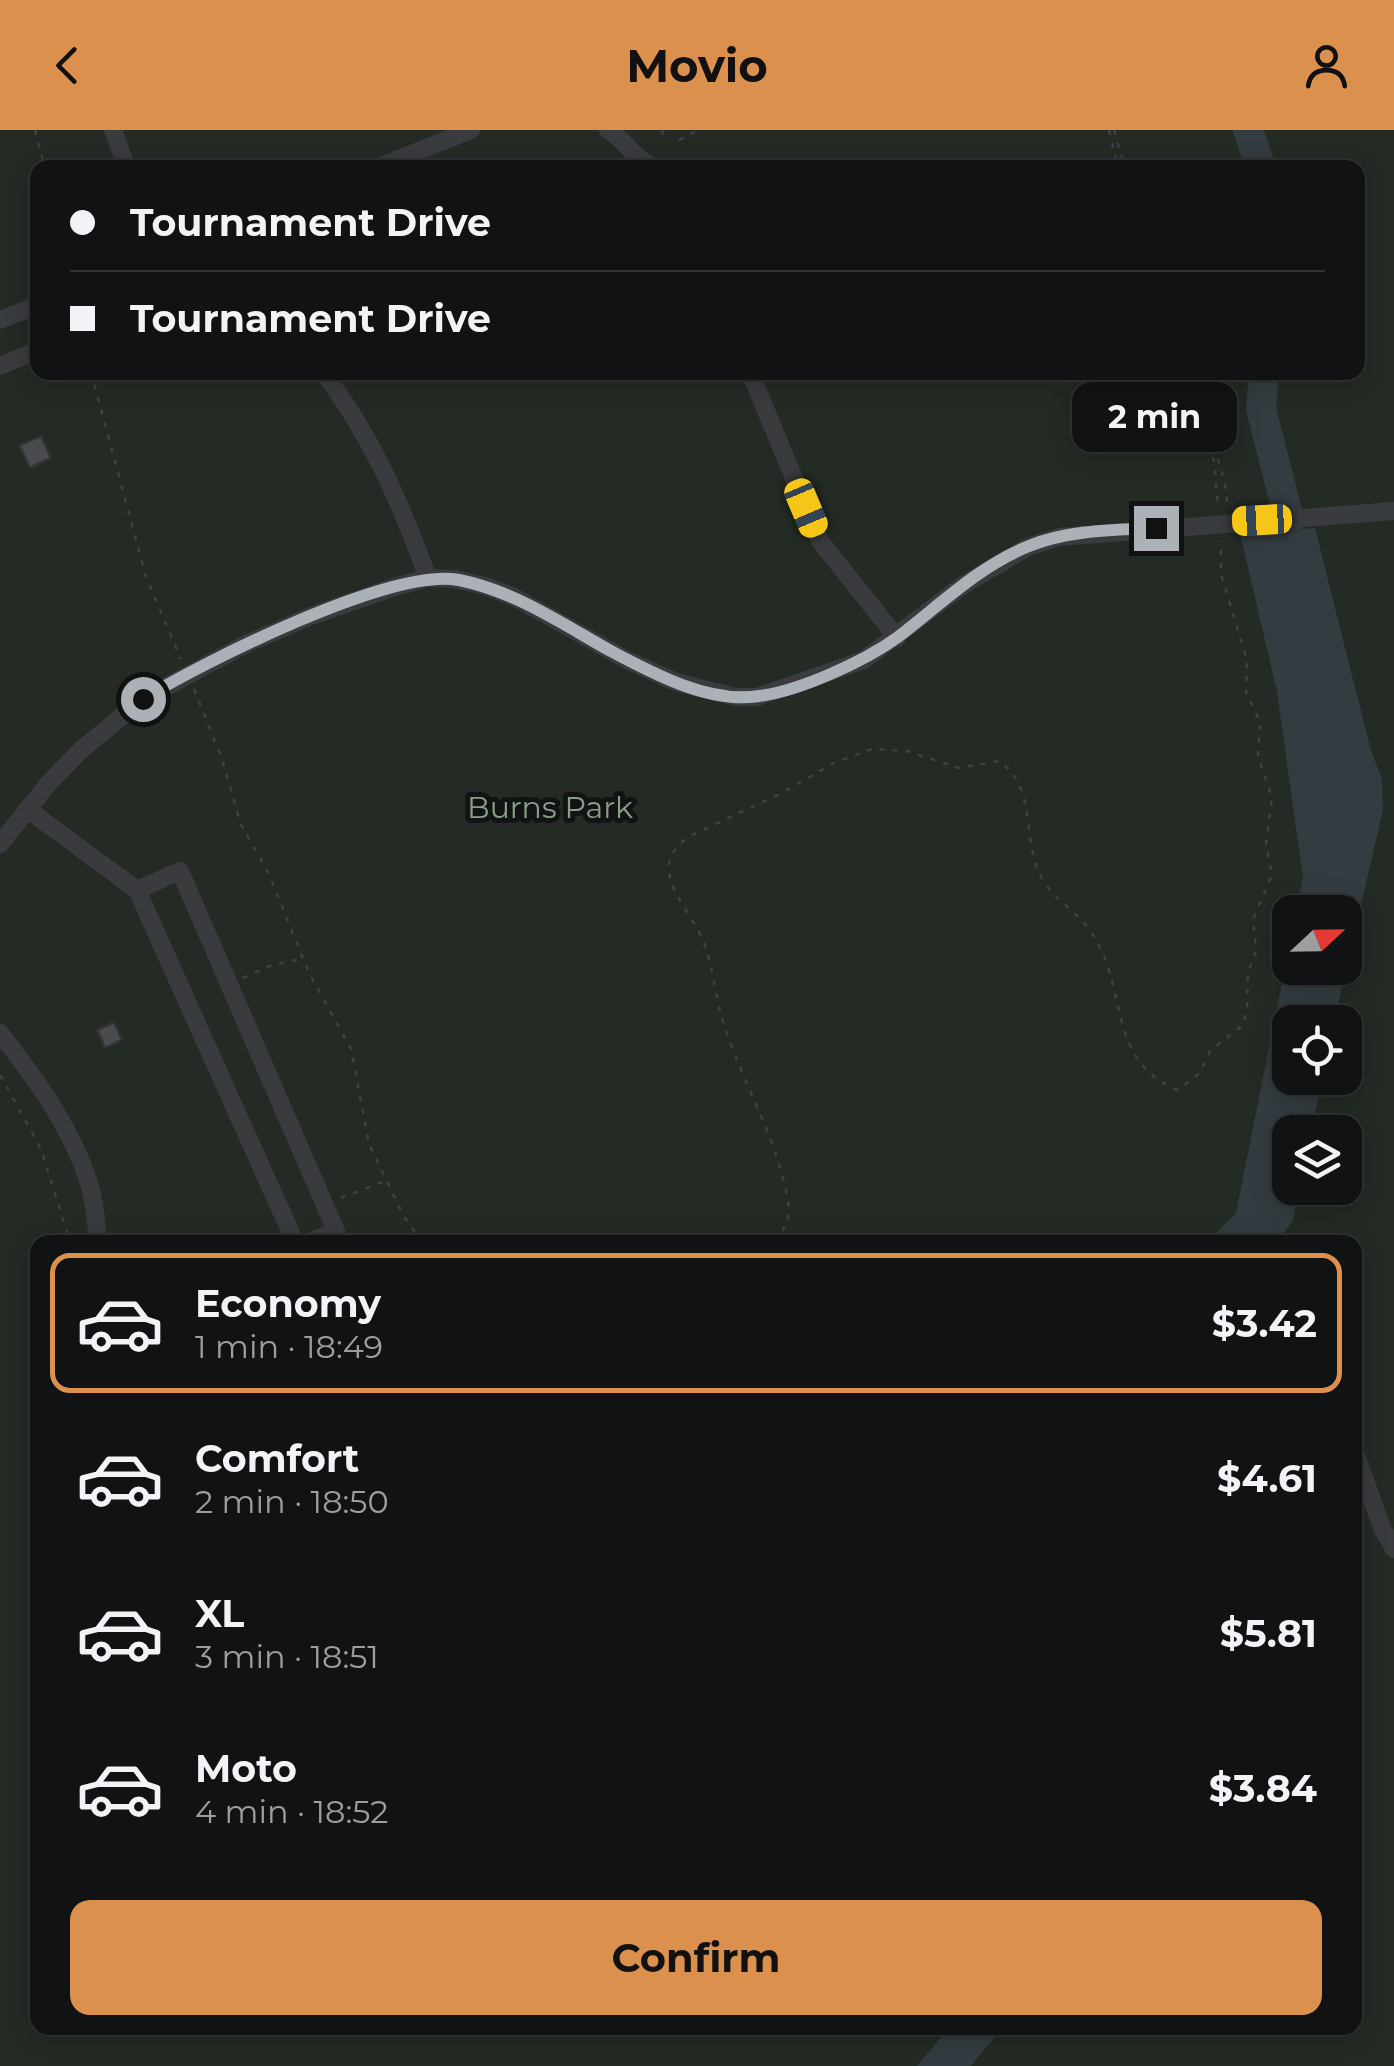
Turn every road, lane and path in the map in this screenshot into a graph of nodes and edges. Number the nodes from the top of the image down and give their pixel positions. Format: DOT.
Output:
graph roads {
  1 [pos="35,130"];
  2 [pos="113,130"];
  3 [pos="470,130"];
  4 [pos="608,130"];
  5 [pos="662,130"];
  6 [pos="698,130"];
  7 [pos="1112,130"];
  8 [pos="664,139"];
  9 [pos="679,140"];
  10 [pos="43,160"];
  11 [pos="124,160"];
  12 [pos="396,160"];
  13 [pos="640,160"];
  14 [pos="1117,160"];
  15 [pos="1122,160"];
  16 [pos="30,309"];
  17 [pos="0,320"];
  18 [pos="30,353"];
  19 [pos="0,366"];
  20 [pos="93,380"];
  21 [pos="329,380"];
  22 [pos="753,380"];
  23 [pos="1184,380"];
  24 [pos="1193,380"];
  25 [pos="1394,511"];
  26 [pos="1227,522"];
  27 [pos="428,578"];
  28 [pos="897,638"];
  29 [pos="188,673"];
  30 [pos="28,809"];
  31 [pos="0,844"];
  32 [pos="137,890"];
  33 [pos="303,959"];
  34 [pos="229,984"];
  35 [pos="0,1032"];
  36 [pos="0,1076"];
  37 [pos="386,1181"];
  38 [pos="324,1204"];
  39 [pos="68,1235"];
  40 [pos="97,1235"];
  41 [pos="292,1235"];
  42 [pos="328,1235"];
  43 [pos="418,1235"];
  44 [pos="778,1235"];
  45 [pos="1362,1472"];
  46 [pos="1394,1549"];
  1 -- 10 [label="path"];
  2 -- 11 [label="street"];
  3 -- 12 [label="street"];
  4 -- 13 [label="street"];
  5 -- 8 [label="path"];
  6 -- 9 [label="path"];
  7 -- 14 [label="path"];
  7 -- 15 [label="path"];
  16 -- 17 [label="street"];
  18 -- 19 [label="street"];
  20 -- 29 [label="path"];
  21 -- 27 [label="street"];
  22 -- 28 [label="street"];
  23 -- 26 [label="path"];
  24 -- 26 [label="path"];
  25 -- 26 [label="street"];
  26 -- 28 [label="street"];
  26 -- 44 [label="path"];
  27 -- 28 [label="street"];
  27 -- 29 [label="street"];
  29 -- 30 [label="street"];
  29 -- 33 [label="path"];
  30 -- 31 [label="street"];
  30 -- 32 [label="street"];
  32 -- 34 [label="street"];
  32 -- 41 [label="street"];
  33 -- 34 [label="path"];
  33 -- 37 [label="path"];
  34 -- 38 [label="street"];
  35 -- 40 [label="street"];
  36 -- 39 [label="path"];
  37 -- 38 [label="path"];
  37 -- 43 [label="path"];
  38 -- 42 [label="street"];
  45 -- 46 [label="street"];
}
